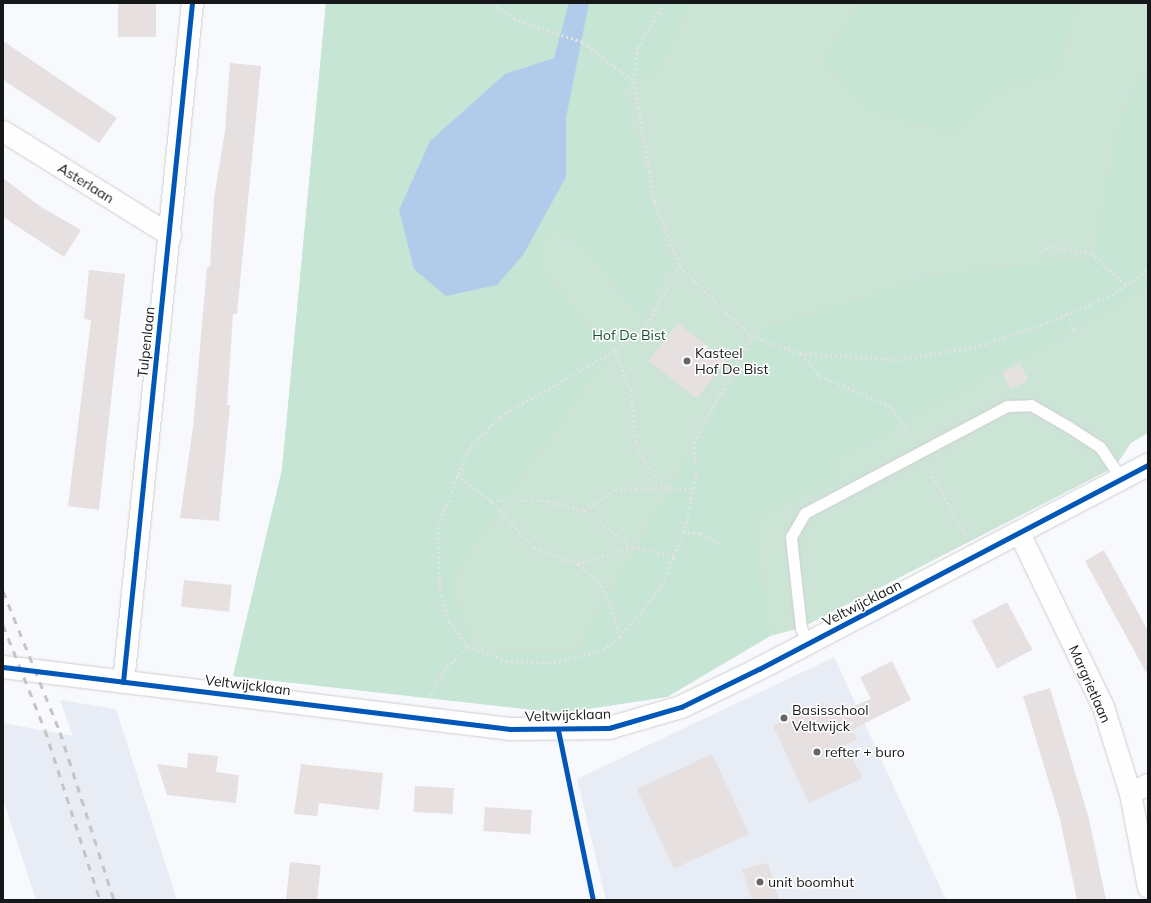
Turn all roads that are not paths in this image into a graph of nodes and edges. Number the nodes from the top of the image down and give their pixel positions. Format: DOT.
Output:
graph roads {
  1 [pos="192,3"];
  2 [pos="3,131"];
  3 [pos="170,235"];
  4 [pos="1148,465"];
  5 [pos="1122,480"];
  6 [pos="1020,535"];
  7 [pos="808,644"];
  8 [pos="3,667"];
  9 [pos="123,682"];
  10 [pos="1139,789"];
  11 [pos="1148,887"];
  1 -- 3 [label="street, Tulpenlaan"];
  2 -- 3 [label="street, Asterlaan"];
  3 -- 9 [label="street, Tulpenlaan"];
  4 -- 5 [label="street, Veltwijcklaan"];
  5 -- 6 [label="street, Veltwijcklaan"];
  5 -- 7 [label="lane"];
  6 -- 7 [label="street, Veltwijcklaan"];
  6 -- 10 [label="street, Margrietlaan"];
  7 -- 9 [label="street, Veltwijcklaan"];
  8 -- 9 [label="street, Veltwijcklaan"];
  10 -- 11 [label="street, Margrietlaan"];
}
